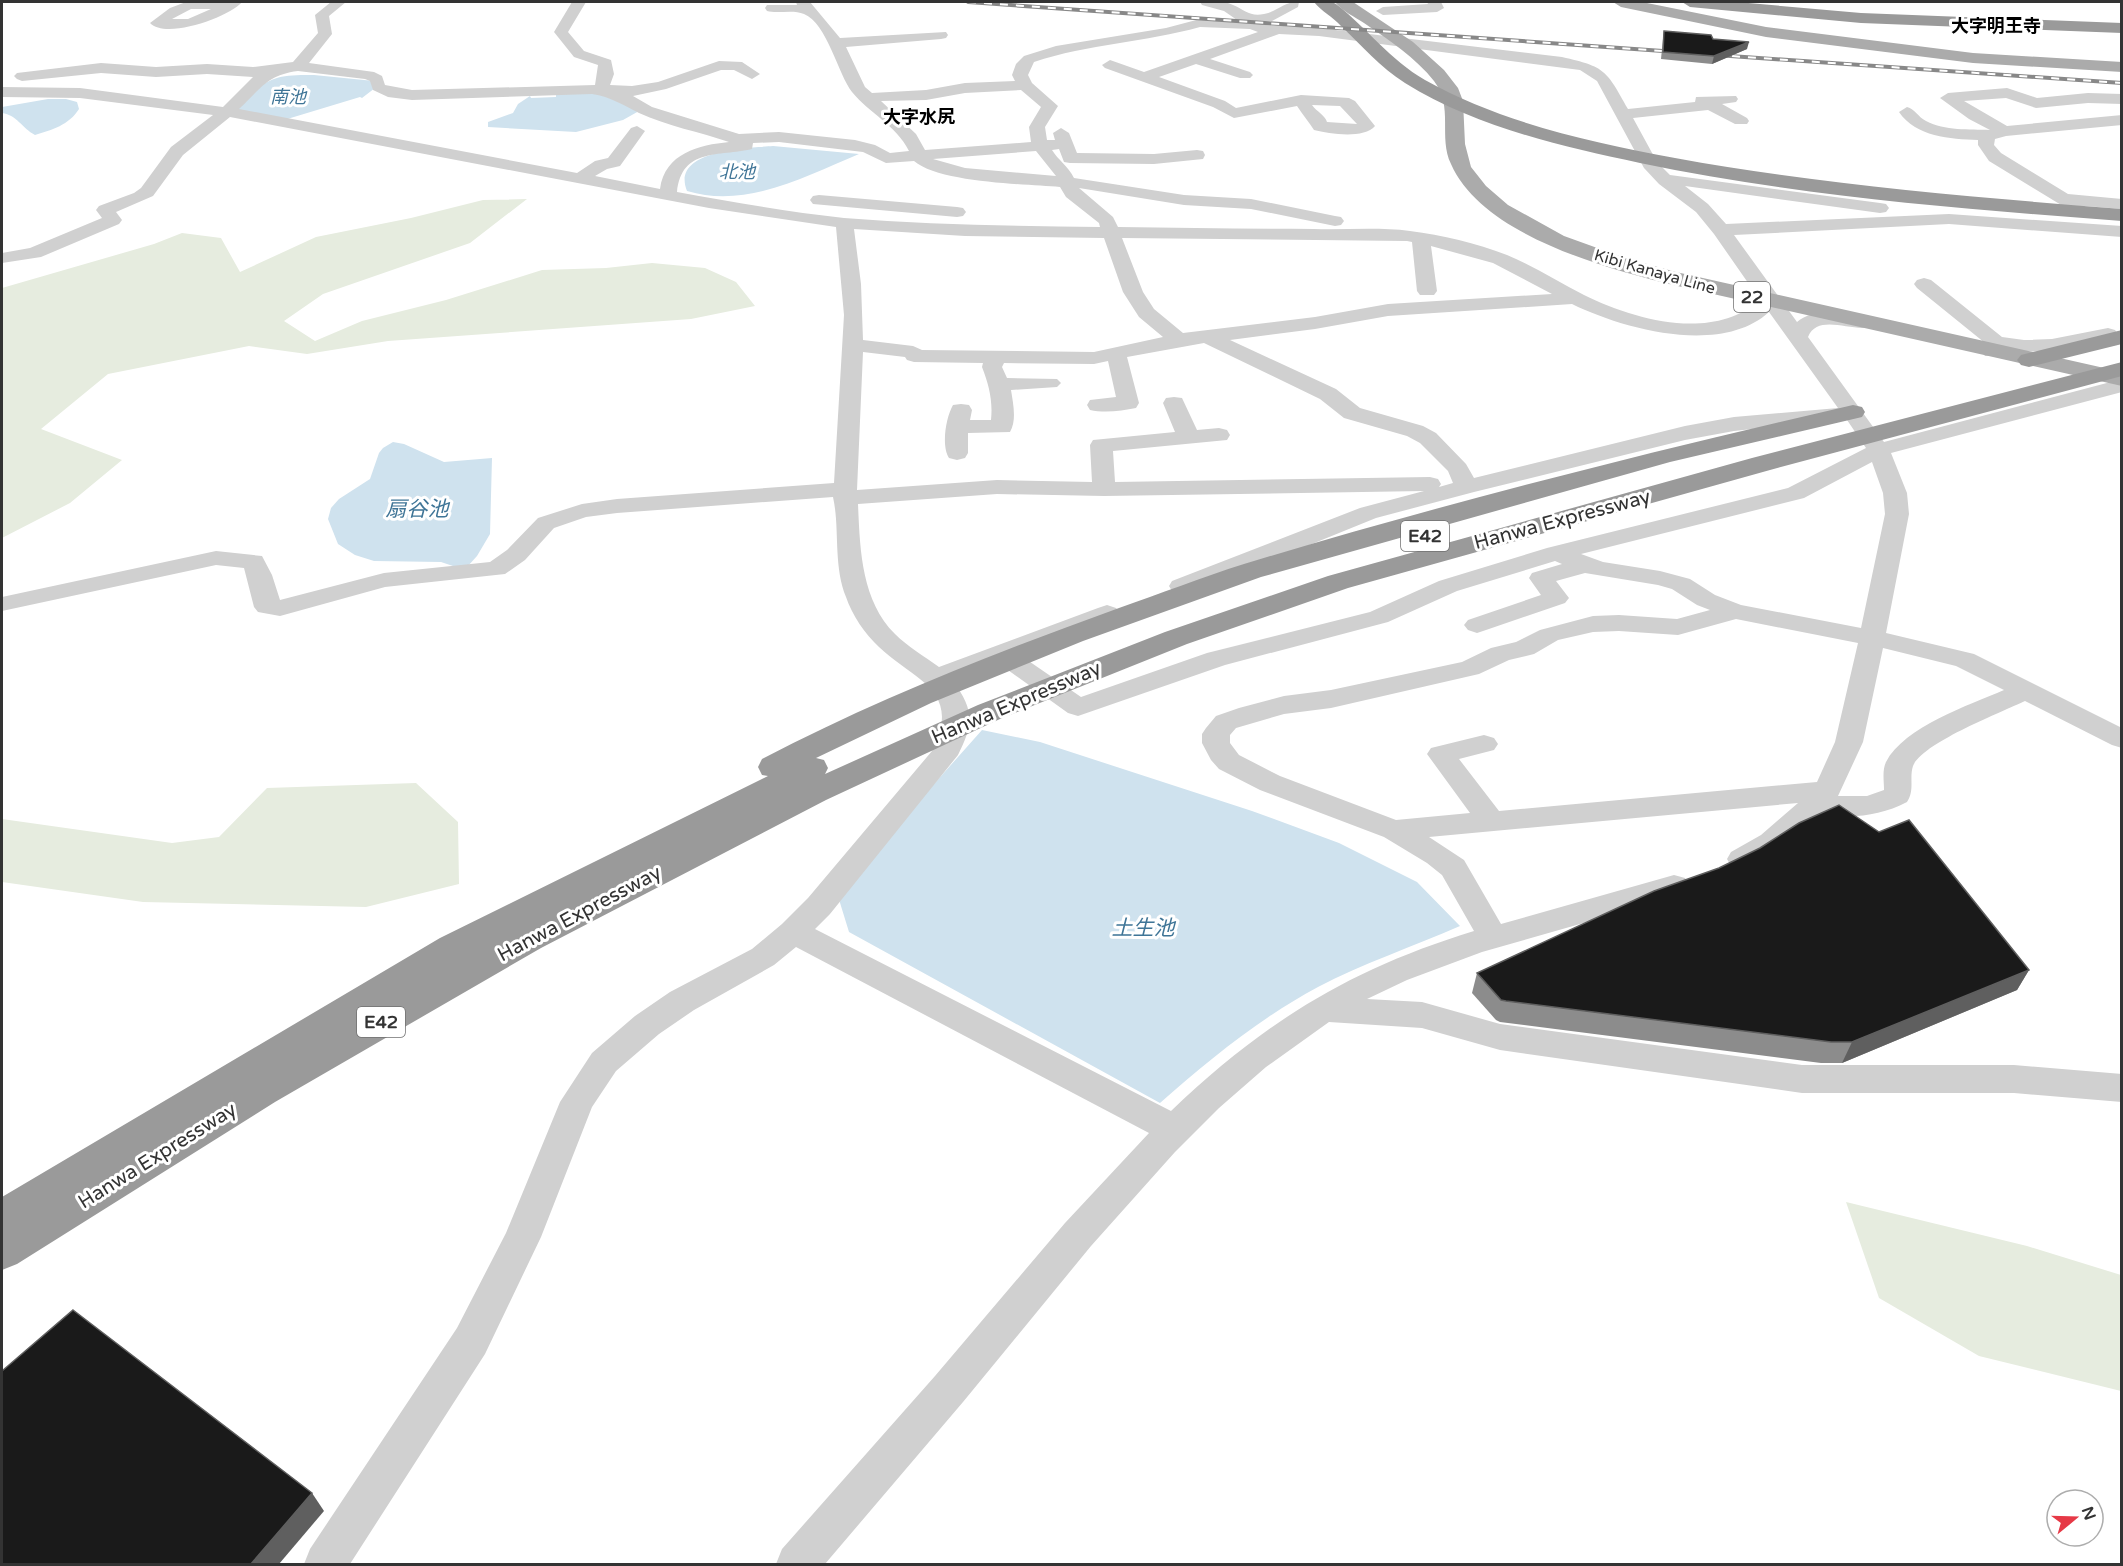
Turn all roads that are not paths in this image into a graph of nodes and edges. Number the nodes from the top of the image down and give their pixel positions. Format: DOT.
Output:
graph roads {
  1 [pos="339,2"];
  2 [pos="579,2"];
  3 [pos="1207,2"];
  4 [pos="1292,2"];
  5 [pos="1322,2"];
  6 [pos="1343,2"];
  7 [pos="1434,2"];
  8 [pos="1621,2"];
  9 [pos="1690,2"];
  10 [pos="1700,2"];
  11 [pos="805,5"];
  12 [pos="1731,6"];
  13 [pos="772,8"];
  14 [pos="1383,11"];
  15 [pos="1248,21"];
  16 [pos="2121,28"];
  17 [pos="1275,29"];
  18 [pos="941,35"];
  19 [pos="836,43"];
  20 [pos="1197,59"];
  21 [pos="1110,65"];
  22 [pos="290,67"];
  23 [pos="2121,67"];
  24 [pos="1173,68"];
  25 [pos="752,74"];
  26 [pos="1192,75"];
  27 [pos="1245,75"];
  28 [pos="2,78"];
  29 [pos="1144,78"];
  30 [pos="1025,85"];
  31 [pos="1117,87"];
  32 [pos="601,89"];
  33 [pos="2,92"];
  34 [pos="1692,93"];
  35 [pos="1996,94"];
  36 [pos="867,98"];
  37 [pos="2091,98"];
  38 [pos="1301,99"];
  39 [pos="1730,99"];
  40 [pos="2121,99"];
  41 [pos="1709,103"];
  42 [pos="1675,108"];
  43 [pos="227,112"];
  44 [pos="1907,112"];
  45 [pos="2121,113"];
  46 [pos="1624,114"];
  47 [pos="1979,118"];
  48 [pos="2121,120"];
  49 [pos="1693,121"];
  50 [pos="1741,121"];
  51 [pos="636,131"];
  52 [pos="1997,133"];
  53 [pos="855,145"];
  54 [pos="1041,146"];
  55 [pos="1006,149"];
  56 [pos="1197,155"];
  57 [pos="920,157"];
  58 [pos="1665,171"];
  59 [pos="1024,178"];
  60 [pos="580,179"];
  61 [pos="1066,181"];
  62 [pos="955,182"];
  63 [pos="668,195"];
  64 [pos="819,200"];
  65 [pos="2121,204"];
  66 [pos="2077,207"];
  67 [pos="1929,219"];
  68 [pos="844,223"];
  69 [pos="2120,228"];
  70 [pos="1721,230"];
  71 [pos="965,231"];
  72 [pos="1111,233"];
  73 [pos="1389,234"];
  74 [pos="1421,238"];
  75 [pos="2,258"];
  76 [pos="1924,284"];
  77 [pos="1427,291"];
  78 [pos="1574,298"];
  79 [pos="1770,301"];
  80 [pos="1876,325"];
  81 [pos="1698,328"];
  82 [pos="2121,330"];
  83 [pos="1208,337"];
  84 [pos="2121,337"];
  85 [pos="1179,340"];
  86 [pos="1803,344"];
  87 [pos="853,345"];
  88 [pos="1994,347"];
  89 [pos="1116,353"];
  90 [pos="2121,355"];
  91 [pos="996,358"];
  92 [pos="2030,360"];
  93 [pos="2121,369"];
  94 [pos="2121,379"];
  95 [pos="1050,383"];
  96 [pos="999,384"];
  97 [pos="2121,386"];
  98 [pos="1174,403"];
  99 [pos="1098,405"];
  100 [pos="1853,412"];
  101 [pos="1220,435"];
  102 [pos="1189,438"];
  103 [pos="1880,450"];
  104 [pos="957,453"];
  105 [pos="1465,484"];
  106 [pos="1104,489"];
  107 [pos="844,494"];
  108 [pos="1556,552"];
  109 [pos="1585,565"];
  110 [pos="2,604"];
  111 [pos="1735,610"];
  112 [pos="1477,625"];
  113 [pos="1871,637"];
  114 [pos="999,652"];
  115 [pos="935,678"];
  116 [pos="2024,691"];
  117 [pos="2121,739"];
  118 [pos="1484,744"];
  119 [pos="1821,797"];
  120 [pos="763,804"];
  121 [pos="1491,821"];
  122 [pos="1394,830"];
  123 [pos="793,932"];
  124 [pos="1494,939"];
  125 [pos="1325,1009"];
  126 [pos="2121,1088"];
  127 [pos="1175,1130"];
  128 [pos="2,1218"];
  129 [pos="2,1251"];
  130 [pos="325,1564"];
  131 [pos="797,1564"];
  1 -- 22 [label="street"];
  2 -- 32 [label="street"];
  3 -- 15 [label="street"];
  4 -- 15 [label="street"];
  5 -- 58 [label="highway"];
  6 -- 79 [label="main road, Kibi Kanaya Line / 22"];
  7 -- 14 [label="street"];
  8 -- 23 [label="main road"];
  9 -- 12 [label="highway"];
  10 -- 12 [label="highway"];
  11 -- 13 [label="street"];
  11 -- 19 [label="street"];
  12 -- 16 [label="highway"];
  15 -- 17 [label="street"];
  15 -- 30 [label="street"];
  17 -- 20 [label="street"];
  17 -- 46 [label="street"];
  18 -- 19 [label="street"];
  19 -- 36 [label="street"];
  20 -- 24 [label="street"];
  20 -- 27 [label="street"];
  21 -- 29 [label="street"];
  22 -- 28 [label="street"];
  22 -- 32 [label="street"];
  22 -- 43 [label="street"];
  24 -- 26 [label="street"];
  24 -- 29 [label="street"];
  25 -- 32 [label="street"];
  29 -- 31 [label="street"];
  29 -- 38 [label="street"];
  30 -- 36 [label="street"];
  30 -- 54 [label="street"];
  32 -- 53 [label="street"];
  33 -- 43 [label="street"];
  34 -- 41 [label="street"];
  35 -- 37 [label="street"];
  35 -- 47 [label="street"];
  35 -- 47 [label="street"];
  36 -- 57 [label="street"];
  37 -- 40 [label="street"];
  37 -- 45 [label="street"];
  39 -- 41 [label="street"];
  41 -- 42 [label="street"];
  41 -- 50 [label="street"];
  42 -- 46 [label="street"];
  42 -- 49 [label="street"];
  43 -- 60 [label="street"];
  43 -- 75 [label="street"];
  44 -- 52 [label="street"];
  46 -- 58 [label="street"];
  47 -- 52 [label="street"];
  48 -- 52 [label="street"];
  51 -- 60 [label="street"];
  52 -- 66 [label="street"];
  53 -- 57 [label="street"];
  53 -- 63 [label="street"];
  54 -- 55 [label="street"];
  54 -- 56 [label="street"];
  54 -- 61 [label="street"];
  55 -- 59 [label="street"];
  55 -- 62 [label="street"];
  57 -- 62 [label="street"];
  58 -- 67 [label="street"];
  58 -- 69 [label="highway"];
  58 -- 70 [label="street"];
  59 -- 61 [label="street"];
  59 -- 62 [label="street"];
  60 -- 63 [label="street"];
  61 -- 72 [label="street"];
  61 -- 73 [label="street"];
  62 -- 64 [label="street"];
  62 -- 71 [label="street"];
  63 -- 68 [label="street"];
  65 -- 66 [label="street"];
  66 -- 69 [label="street"];
  67 -- 69 [label="street"];
  67 -- 70 [label="street"];
  68 -- 71 [label="street"];
  68 -- 87 [label="street"];
  70 -- 79 [label="street"];
  71 -- 72 [label="street"];
  72 -- 73 [label="street"];
  72 -- 85 [label="street"];
  73 -- 74 [label="street"];
  74 -- 77 [label="street"];
  74 -- 78 [label="street"];
  76 -- 88 [label="street"];
  78 -- 81 [label="street"];
  78 -- 83 [label="street"];
  79 -- 80 [label="main road, Kibi Kanaya Line / 22"];
  79 -- 81 [label="street"];
  79 -- 86 [label="street"];
  80 -- 86 [label="street"];
  80 -- 88 [label="main road, Kibi Kanaya Line / 22"];
  81 -- 86 [label="street"];
  82 -- 88 [label="street"];
  83 -- 85 [label="street"];
  83 -- 105 [label="street"];
  84 -- 92 [label="highway"];
  85 -- 89 [label="street"];
  86 -- 100 [label="street"];
  87 -- 91 [label="street"];
  87 -- 107 [label="street"];
  88 -- 92 [label="main road, Kibi Kanaya Line / 22"];
  89 -- 91 [label="street"];
  89 -- 99 [label="street"];
  90 -- 120 [label="highway, Hanwa Expressway / E42"];
  91 -- 96 [label="street"];
  92 -- 94 [label="main road, Kibi Kanaya Line / 22"];
  93 -- 120 [label="highway, Hanwa Expressway / E42"];
  95 -- 96 [label="street"];
  96 -- 104 [label="street"];
  97 -- 103 [label="street"];
  98 -- 102 [label="street"];
  100 -- 103 [label="street"];
  100 -- 105 [label="street"];
  100 -- 120 [label="highway"];
  101 -- 102 [label="street"];
  102 -- 106 [label="street"];
  103 -- 108 [label="street"];
  103 -- 113 [label="street"];
  103 -- 120 [label="highway"];
  105 -- 106 [label="street"];
  105 -- 114 [label="street"];
  106 -- 107 [label="street"];
  107 -- 110 [label="street"];
  107 -- 115 [label="street"];
  108 -- 109 [label="street"];
  108 -- 114 [label="street"];
  109 -- 111 [label="street"];
  109 -- 112 [label="street"];
  111 -- 113 [label="street"];
  111 -- 122 [label="street"];
  113 -- 116 [label="street"];
  113 -- 119 [label="street"];
  114 -- 115 [label="street"];
  115 -- 123 [label="street"];
  116 -- 117 [label="street"];
  116 -- 119 [label="street"];
  118 -- 121 [label="street"];
  119 -- 121 [label="street"];
  119 -- 124 [label="street"];
  120 -- 128 [label="highway, Hanwa Expressway / E42"];
  120 -- 129 [label="highway, Hanwa Expressway / E42"];
  121 -- 122 [label="street"];
  122 -- 124 [label="street"];
  123 -- 127 [label="street"];
  123 -- 130 [label="street"];
  124 -- 125 [label="street"];
  125 -- 126 [label="street"];
  125 -- 127 [label="street"];
  127 -- 131 [label="street"];
}
